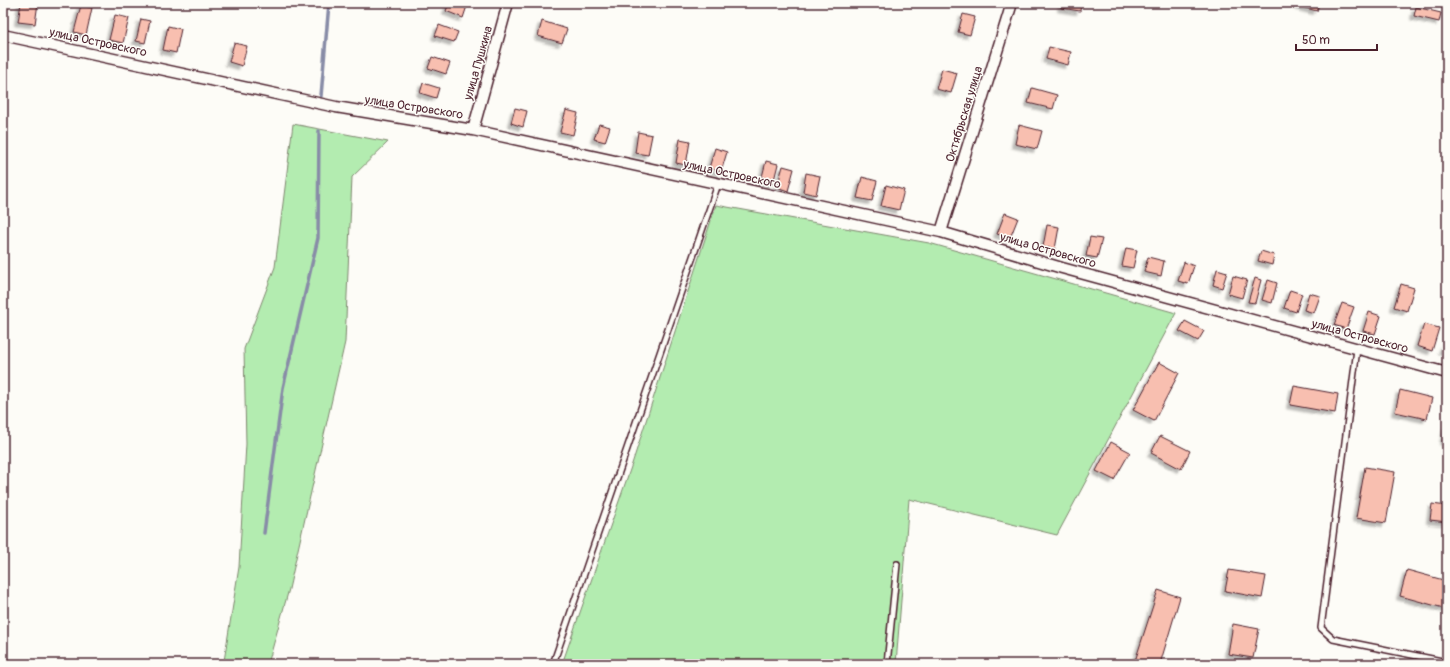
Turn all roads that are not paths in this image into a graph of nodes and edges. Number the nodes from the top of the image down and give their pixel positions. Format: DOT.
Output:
graph roads {
  1 [pos="508,3"];
  2 [pos="1012,3"];
  3 [pos="3,35"];
  4 [pos="473,130"];
  5 [pos="718,184"];
  6 [pos="941,232"];
  7 [pos="1357,349"];
  8 [pos="1447,373"];
  9 [pos="897,564"];
  10 [pos="1447,662"];
  11 [pos="553,664"];
  12 [pos="887,664"];
  1 -- 4 [label="street, улица Пушкина"];
  2 -- 6 [label="street, Октябрьская улица"];
  3 -- 4 [label="street, улица Островского"];
  4 -- 5 [label="street, улица Островского"];
  5 -- 6 [label="street, улица Островского"];
  5 -- 11 [label="lane"];
  6 -- 7 [label="street, улица Островского"];
  7 -- 8 [label="street, улица Островского"];
  7 -- 10 [label="lane"];
  9 -- 12 [label="lane"];
}
